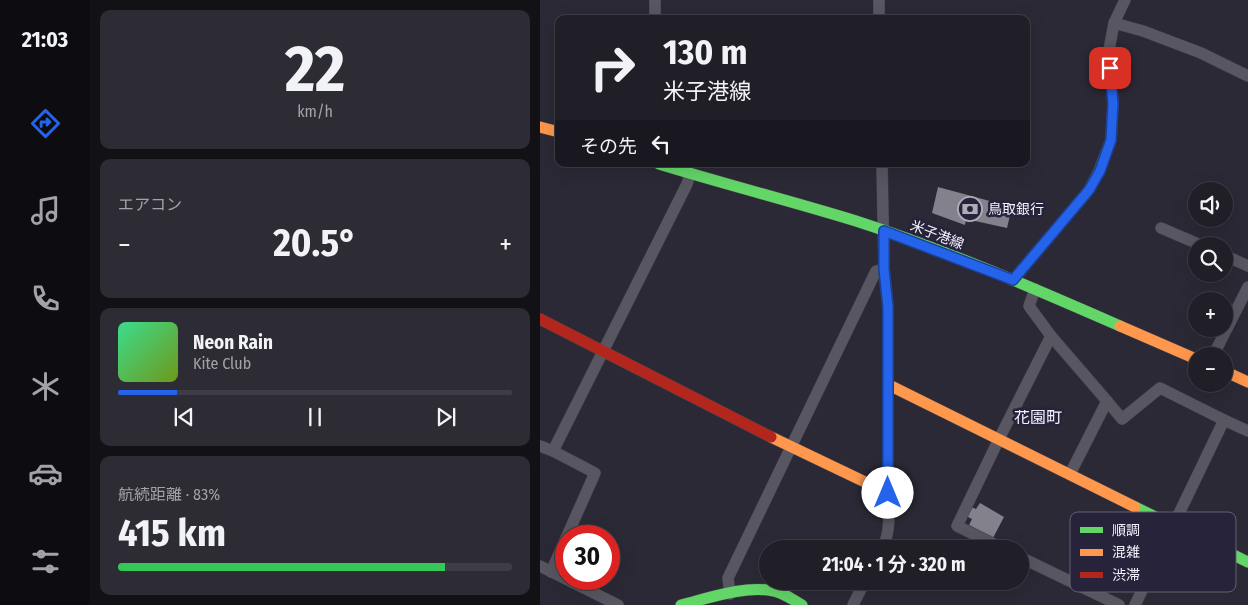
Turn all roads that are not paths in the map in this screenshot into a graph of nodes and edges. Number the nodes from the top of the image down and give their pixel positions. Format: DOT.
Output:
graph roads {
  1 [pos="655,0"];
  2 [pos="879,0"];
  3 [pos="1125,0"];
  4 [pos="655,15"];
  5 [pos="879,15"];
  6 [pos="1114,23"];
  7 [pos="1248,76"];
  8 [pos="540,127"];
  9 [pos="555,131"];
  10 [pos="668,167"];
  11 [pos="882,167"];
  12 [pos="690,174"];
  13 [pos="1161,228"];
  14 [pos="884,231"];
  15 [pos="1188,240"];
  16 [pos="1233,259"];
  17 [pos="1248,266"];
  18 [pos="884,269"];
  19 [pos="1013,280"];
  20 [pos="1248,287"];
  21 [pos="1035,289"];
  22 [pos="540,319"];
  23 [pos="1051,336"];
  24 [pos="1218,347"];
  25 [pos="603,351"];
  26 [pos="1188,356"];
  27 [pos="1233,375"];
  28 [pos="1248,382"];
  29 [pos="888,385"];
  30 [pos="1107,402"];
  31 [pos="1224,420"];
  32 [pos="1248,431"];
  33 [pos="999,439"];
  34 [pos="540,446"];
  35 [pos="792,447"];
  36 [pos="552,451"];
  37 [pos="1070,474"];
  38 [pos="888,493"];
  39 [pos="1146,512"];
  40 [pos="1181,512"];
  41 [pos="572,525"];
  42 [pos="886,540"];
  43 [pos="986,540"];
  44 [pos="1236,556"];
  45 [pos="1029,561"];
  46 [pos="1248,562"];
  47 [pos="555,563"];
  48 [pos="540,566"];
  49 [pos="551,572"];
  50 [pos="1070,581"];
  51 [pos="860,590"];
  52 [pos="1092,592"];
  53 [pos="1141,592"];
  54 [pos="730,594"];
  55 [pos="618,605"];
  56 [pos="681,605"];
  57 [pos="802,605"];
  58 [pos="853,605"];
  59 [pos="1119,605"];
  60 [pos="1135,605"];
  1 -- 4 [label="street"];
  2 -- 5 [label="street"];
  3 -- 6 [label="street"];
  6 -- 7 [label="street"];
  6 -- 19 [label="street"];
  8 -- 9 [label="street"];
  10 -- 12 [label="street, 米子港線"];
  11 -- 14 [label="street"];
  12 -- 14 [label="street, 米子港線"];
  12 -- 25 [label="street"];
  13 -- 15 [label="street"];
  14 -- 18 [label="street"];
  14 -- 19 [label="street, 米子港線"];
  16 -- 17 [label="street"];
  18 -- 29 [label="street"];
  18 -- 35 [label="street"];
  19 -- 21 [label="street, 米子港線"];
  20 -- 24 [label="street"];
  21 -- 23 [label="street"];
  21 -- 26 [label="street, 米子港線"];
  22 -- 25 [label="street"];
  23 -- 30 [label="street"];
  23 -- 33 [label="street"];
  25 -- 35 [label="street"];
  25 -- 36 [label="street"];
  27 -- 28 [label="street"];
  29 -- 33 [label="street"];
  29 -- 38 [label="street"];
  30 -- 31 [label="street"];
  30 -- 37 [label="street"];
  31 -- 32 [label="street"];
  31 -- 40 [label="street"];
  33 -- 37 [label="street"];
  33 -- 43 [label="street"];
  34 -- 36 [label="street"];
  35 -- 38 [label="street"];
  35 -- 54 [label="street"];
  36 -- 41 [label="street"];
  37 -- 39 [label="street"];
  38 -- 42 [label="street"];
  44 -- 46 [label="street"];
  45 -- 50 [label="street"];
  47 -- 49 [label="street"];
  48 -- 49 [label="street"];
  49 -- 55 [label="street"];
  51 -- 58 [label="street"];
  52 -- 59 [label="street"];
  53 -- 60 [label="street"];
  54 -- 56 [label="street"];
  54 -- 57 [label="street"];
}
